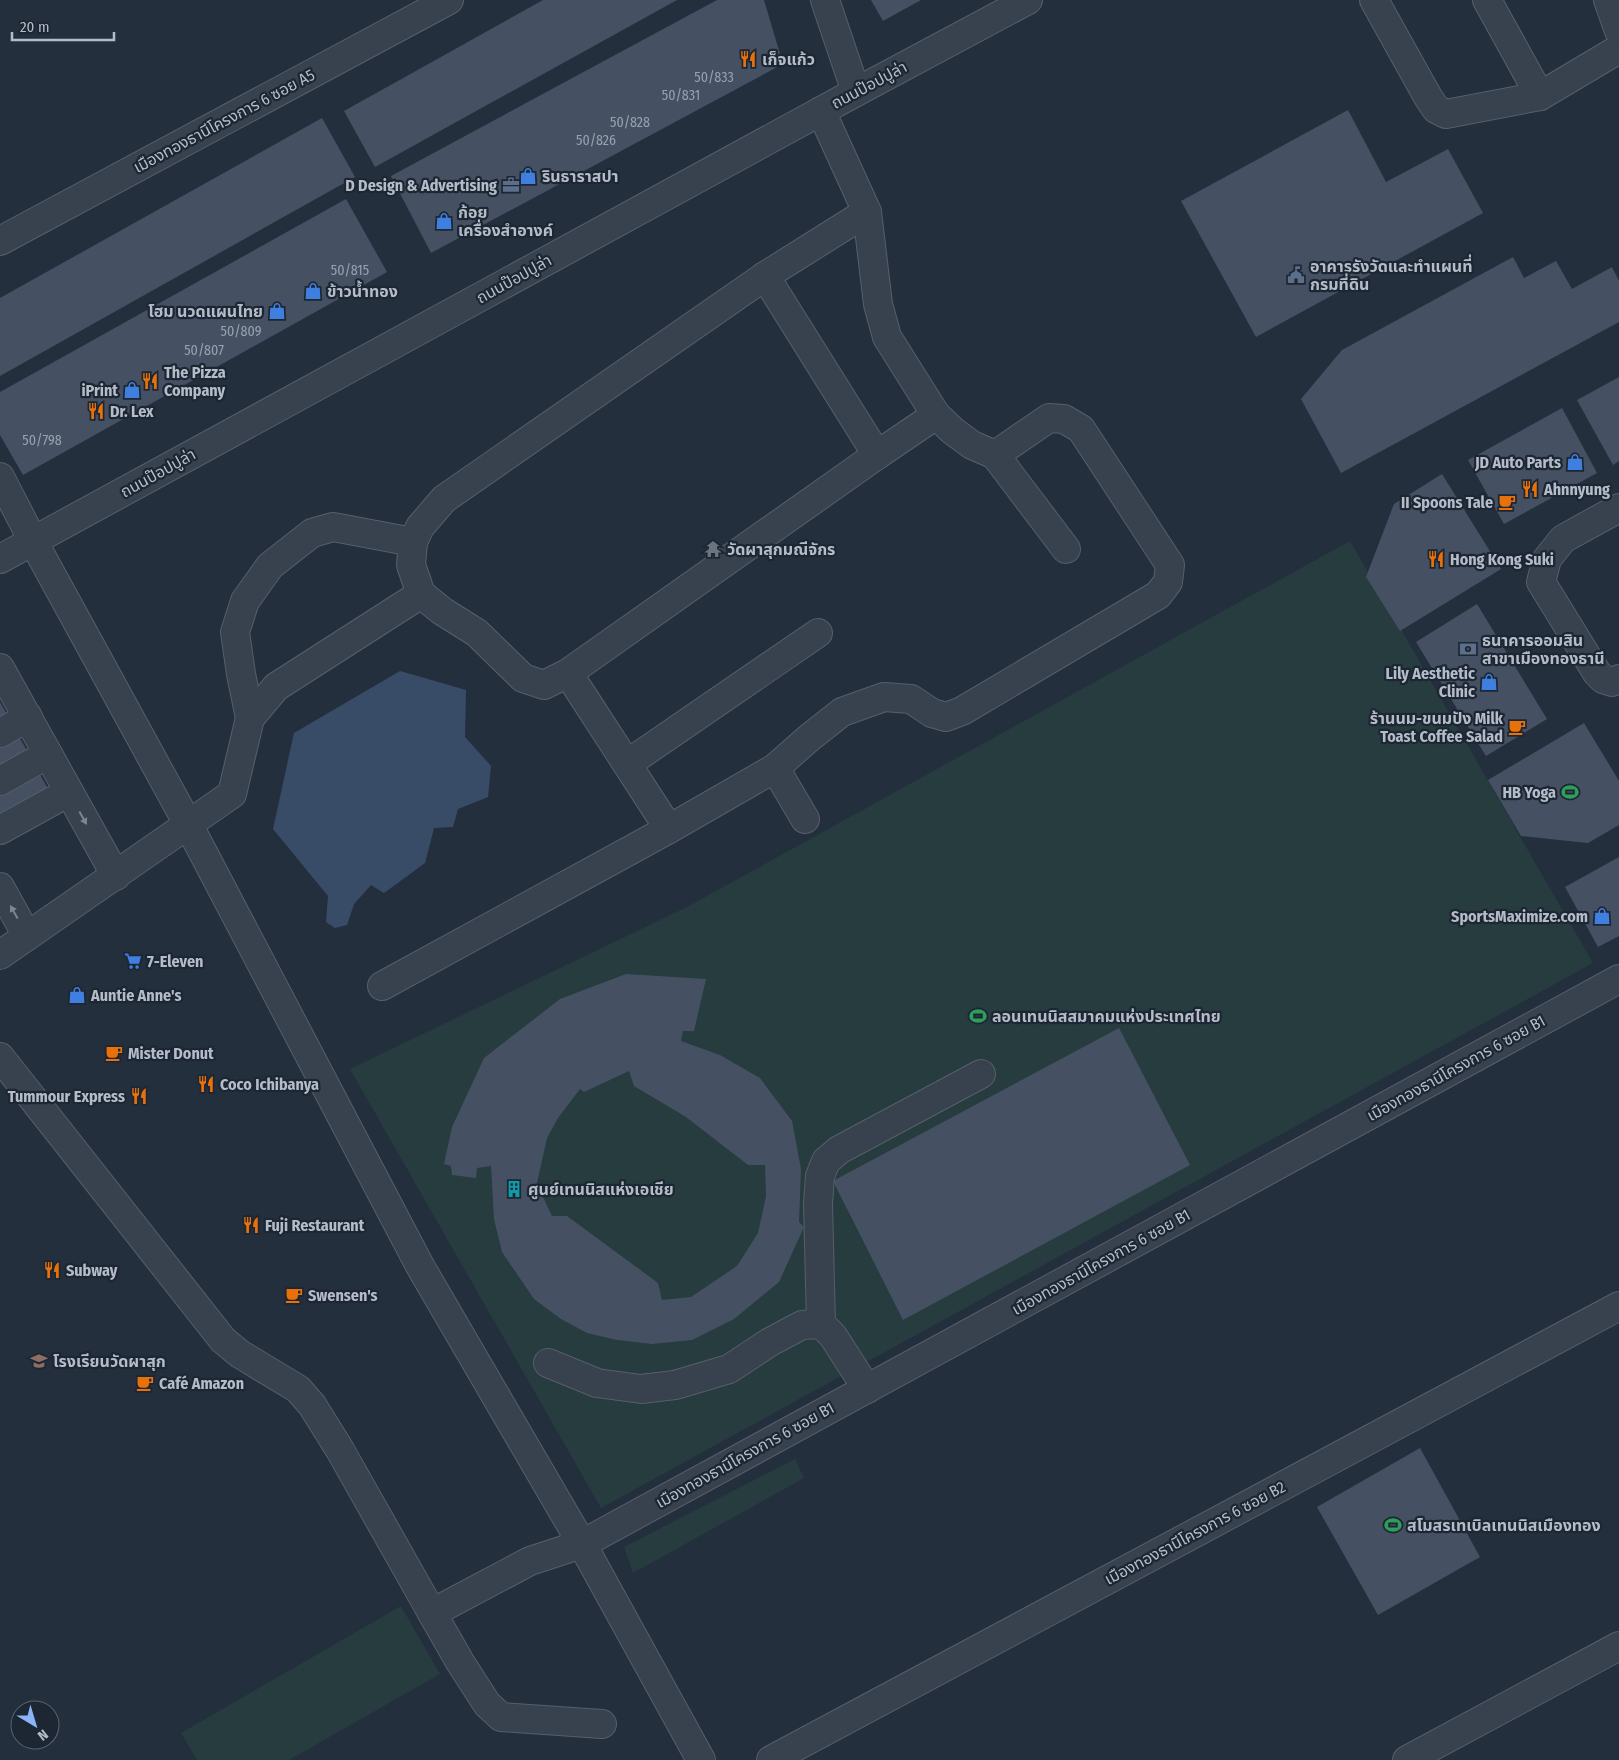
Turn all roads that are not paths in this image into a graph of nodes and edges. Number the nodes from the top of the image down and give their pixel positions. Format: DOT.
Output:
graph roads {
  1 [pos="449,0"];
  2 [pos="825,0"];
  3 [pos="1028,0"];
  4 [pos="1374,0"];
  5 [pos="1487,0"];
  6 [pos="1608,0"];
  7 [pos="1619,32"];
  8 [pos="1619,49"];
  9 [pos="856,92"];
  10 [pos="1540,96"];
  11 [pos="821,111"];
  12 [pos="868,212"];
  13 [pos="0,241"];
  14 [pos="765,276"];
  15 [pos="936,415"];
  16 [pos="877,455"];
  17 [pos="995,455"];
  18 [pos="0,477"];
  19 [pos="1619,508"];
  20 [pos="33,541"];
  21 [pos="413,542"];
  22 [pos="1066,549"];
  23 [pos="0,559"];
  24 [pos="421,594"];
  25 [pos="818,633"];
  26 [pos="568,673"];
  27 [pos="2,678"];
  28 [pos="1619,679"];
  29 [pos="28,718"];
  30 [pos="250,718"];
  31 [pos="0,733"];
  32 [pos="48,754"];
  33 [pos="627,764"];
  34 [pos="775,768"];
  35 [pos="0,781"];
  36 [pos="68,792"];
  37 [pos="805,819"];
  38 [pos="188,824"];
  39 [pos="670,829"];
  40 [pos="0,830"];
  41 [pos="116,876"];
  42 [pos="0,887"];
  43 [pos="28,936"];
  44 [pos="0,955"];
  45 [pos="1619,979"];
  46 [pos="382,986"];
  47 [pos="0,1057"];
  48 [pos="981,1074"];
  49 [pos="1619,1306"];
  50 [pos="821,1324"];
  51 [pos="548,1362"];
  52 [pos="867,1389"];
  53 [pos="582,1544"];
  54 [pos="432,1613"];
  55 [pos="1619,1646"];
  56 [pos="602,1724"];
  57 [pos="701,1760"];
  58 [pos="771,1760"];
  59 [pos="1407,1760"];
  1 -- 13 [label="street, เมืองทองธานีโครงการ 6 ซอย A5"];
  2 -- 9 [label="street"];
  3 -- 9 [label="street, ถนนป๊อปปูล่า"];
  4 -- 10 [label="street"];
  5 -- 10 [label="street"];
  6 -- 7 [label="street"];
  8 -- 10 [label="street"];
  9 -- 11 [label="street, ถนนป๊อปปูล่า"];
  11 -- 12 [label="street"];
  11 -- 20 [label="street, ถนนป๊อปปูล่า"];
  12 -- 14 [label="street"];
  12 -- 15 [label="street"];
  14 -- 16 [label="street"];
  14 -- 21 [label="street"];
  15 -- 16 [label="street"];
  15 -- 17 [label="street"];
  16 -- 26 [label="street"];
  17 -- 22 [label="street"];
  17 -- 34 [label="street"];
  18 -- 20 [label="street"];
  19 -- 28 [label="street"];
  20 -- 23 [label="street, ถนนป๊อปปูล่า"];
  20 -- 38 [label="street"];
  21 -- 24 [label="street"];
  21 -- 30 [label="street"];
  24 -- 26 [label="street"];
  24 -- 30 [label="street"];
  25 -- 33 [label="street"];
  26 -- 33 [label="street"];
  27 -- 29 [label="street"];
  29 -- 31 [label="street"];
  29 -- 32 [label="street"];
  30 -- 38 [label="street"];
  32 -- 35 [label="street"];
  32 -- 36 [label="street"];
  33 -- 39 [label="street"];
  34 -- 37 [label="street"];
  34 -- 39 [label="street"];
  36 -- 40 [label="street"];
  36 -- 41 [label="street, one-way"];
  38 -- 41 [label="street"];
  38 -- 53 [label="street"];
  39 -- 46 [label="street"];
  41 -- 43 [label="street"];
  43 -- 42 [label="street, one-way"];
  43 -- 44 [label="street"];
  45 -- 52 [label="street, เมืองทองธานีโครงการ 6 ซอย B1"];
  47 -- 54 [label="street"];
  48 -- 50 [label="street"];
  49 -- 58 [label="street, เมืองทองธานีโครงการ 6 ซอย B2"];
  50 -- 51 [label="street"];
  50 -- 52 [label="street"];
  52 -- 53 [label="street, เมืองทองธานีโครงการ 6 ซอย B1"];
  53 -- 54 [label="street, เมืองทองธานีโครงการ 6 ซอย B1"];
  53 -- 57 [label="street"];
  54 -- 56 [label="street"];
  55 -- 59 [label="street"];
}
